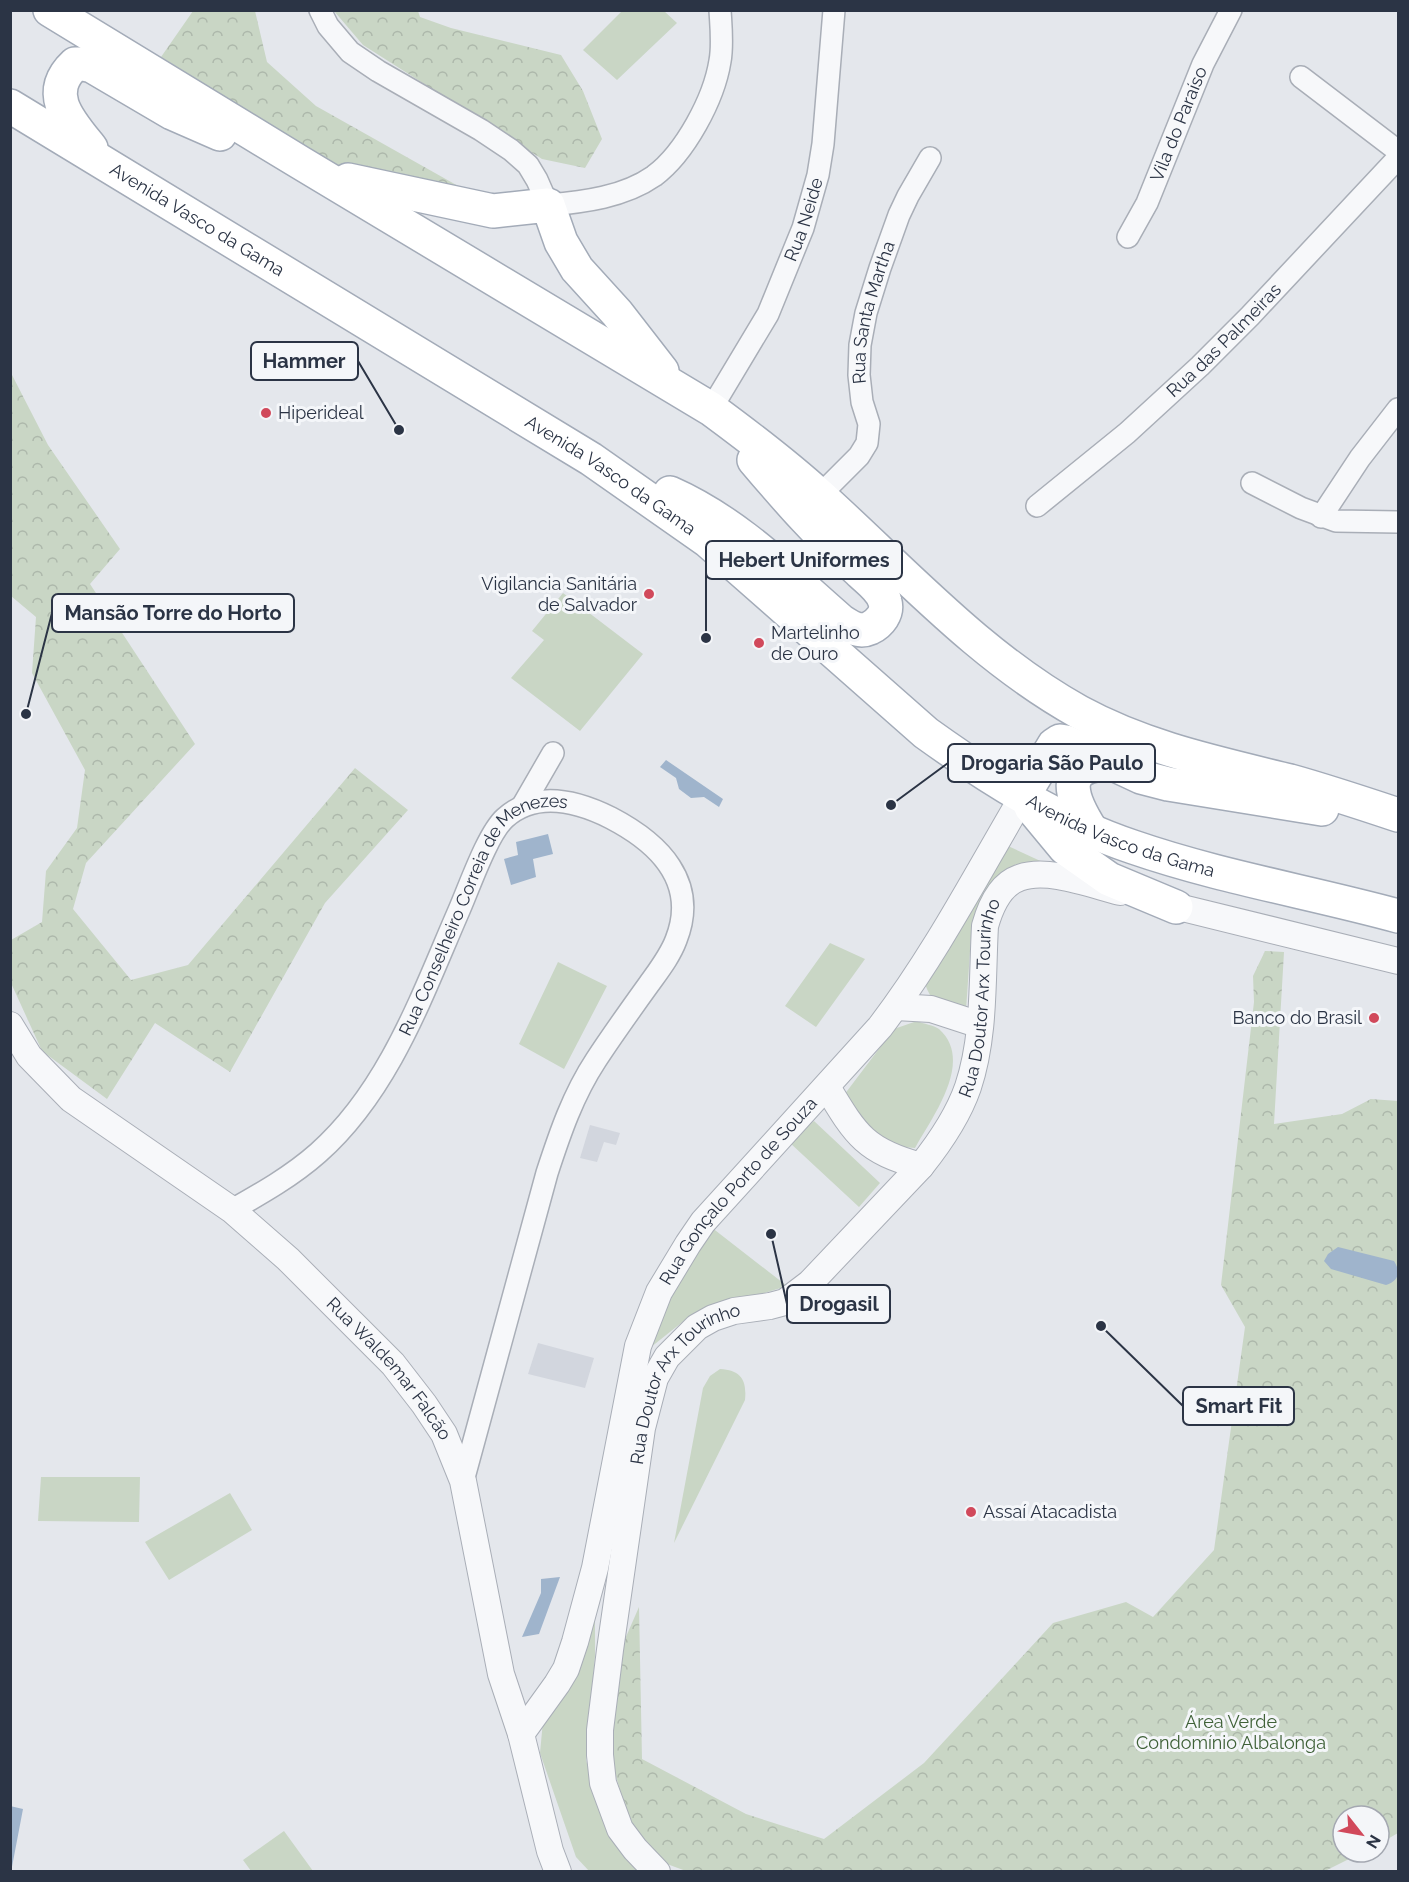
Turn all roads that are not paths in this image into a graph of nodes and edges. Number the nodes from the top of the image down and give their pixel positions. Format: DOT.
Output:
graph roads {
  1 [pos="51,10"];
  2 [pos="320,10"];
  3 [pos="720,10"];
  4 [pos="834,10"];
  5 [pos="1231,10"];
  6 [pos="1301,77"];
  7 [pos="10,106"];
  8 [pos="1398,151"];
  9 [pos="930,158"];
  10 [pos="1398,158"];
  11 [pos="101,161"];
  12 [pos="308,167"];
  13 [pos="548,205"];
  14 [pos="1128,237"];
  15 [pos="672,385"];
  16 [pos="711,409"];
  17 [pos="1398,410"];
  18 [pos="591,459"];
  19 [pos="1252,483"];
  20 [pos="819,495"];
  21 [pos="1037,506"];
  22 [pos="1320,517"];
  23 [pos="1398,522"];
  24 [pos="553,753"];
  25 [pos="1111,764"];
  26 [pos="1023,796"];
  27 [pos="524,806"];
  28 [pos="1398,814"];
  29 [pos="1398,820"];
  30 [pos="1091,830"];
  31 [pos="1349,903"];
  32 [pos="1176,907"];
  33 [pos="1398,916"];
  34 [pos="1398,938"];
  35 [pos="1398,961"];
  36 [pos="896,1007"];
  37 [pos="10,1025"];
  38 [pos="980,1025"];
  39 [pos="827,1087"];
  40 [pos="921,1166"];
  41 [pos="232,1210"];
  42 [pos="463,1481"];
  43 [pos="575,1642"];
  44 [pos="508,1696"];
  45 [pos="521,1734"];
  46 [pos="554,1861"];
  47 [pos="571,1872"];
  48 [pos="657,1872"];
  1 -- 12 [label="main road"];
  2 -- 13 [label="street"];
  3 -- 13 [label="street"];
  4 -- 16 [label="street, Rua Neide"];
  5 -- 14 [label="street, Vila do Paraíso"];
  6 -- 8 [label="street"];
  7 -- 11 [label="main road, Avenida Vasco da Gama"];
  9 -- 20 [label="street, Rua Santa Martha"];
  10 -- 21 [label="street, Rua das Palmeiras"];
  11 -- 12 [label="main road"];
  11 -- 18 [label="main road, Avenida Vasco da Gama"];
  12 -- 13 [label="main road"];
  12 -- 15 [label="main road"];
  13 -- 15 [label="main road"];
  15 -- 16 [label="main road"];
  16 -- 18 [label="main road"];
  16 -- 20 [label="main road"];
  17 -- 22 [label="street"];
  18 -- 26 [label="main road, Avenida Vasco da Gama"];
  19 -- 22 [label="street"];
  20 -- 28 [label="main road"];
  22 -- 23 [label="street"];
  24 -- 27 [label="street"];
  25 -- 26 [label="main road"];
  25 -- 29 [label="main road"];
  25 -- 30 [label="main road"];
  26 -- 30 [label="main road, Avenida Vasco da Gama"];
  26 -- 32 [label="main road"];
  26 -- 36 [label="street, Rua Gonçalo Porto de Souza"];
  27 -- 41 [label="street, Rua Conselheiro Correia de Menezes"];
  27 -- 42 [label="street, Rua Conselheiro Correia de Menezes"];
  30 -- 31 [label="main road, Avenida Vasco da Gama"];
  31 -- 33 [label="main road, Avenida Vasco da Gama"];
  31 -- 34 [label="main road"];
  32 -- 35 [label="street, Rua Doutor Arx Tourinho"];
  32 -- 38 [label="street, Rua Doutor Arx Tourinho"];
  36 -- 38 [label="street"];
  36 -- 39 [label="street, Rua Gonçalo Porto de Souza"];
  37 -- 41 [label="street, Rua Waldemar Falcão"];
  38 -- 40 [label="street, Rua Doutor Arx Tourinho"];
  39 -- 40 [label="street"];
  39 -- 43 [label="street, Rua Gonçalo Porto de Souza"];
  40 -- 48 [label="street, Rua Doutor Arx Tourinho"];
  41 -- 42 [label="street, Rua Waldemar Falcão"];
  42 -- 44 [label="street, Rua Waldemar Falcão"];
  43 -- 44 [label="street, Rua Gonçalo Porto de Souza"];
  43 -- 45 [label="street, Rua Gonçalo Porto de Souza"];
  44 -- 45 [label="street, Rua Waldemar Falcão"];
  45 -- 46 [label="street, Rua Waldemar Falcão"];
  46 -- 47 [label="street, Rua Waldemar Falcão"];
}
